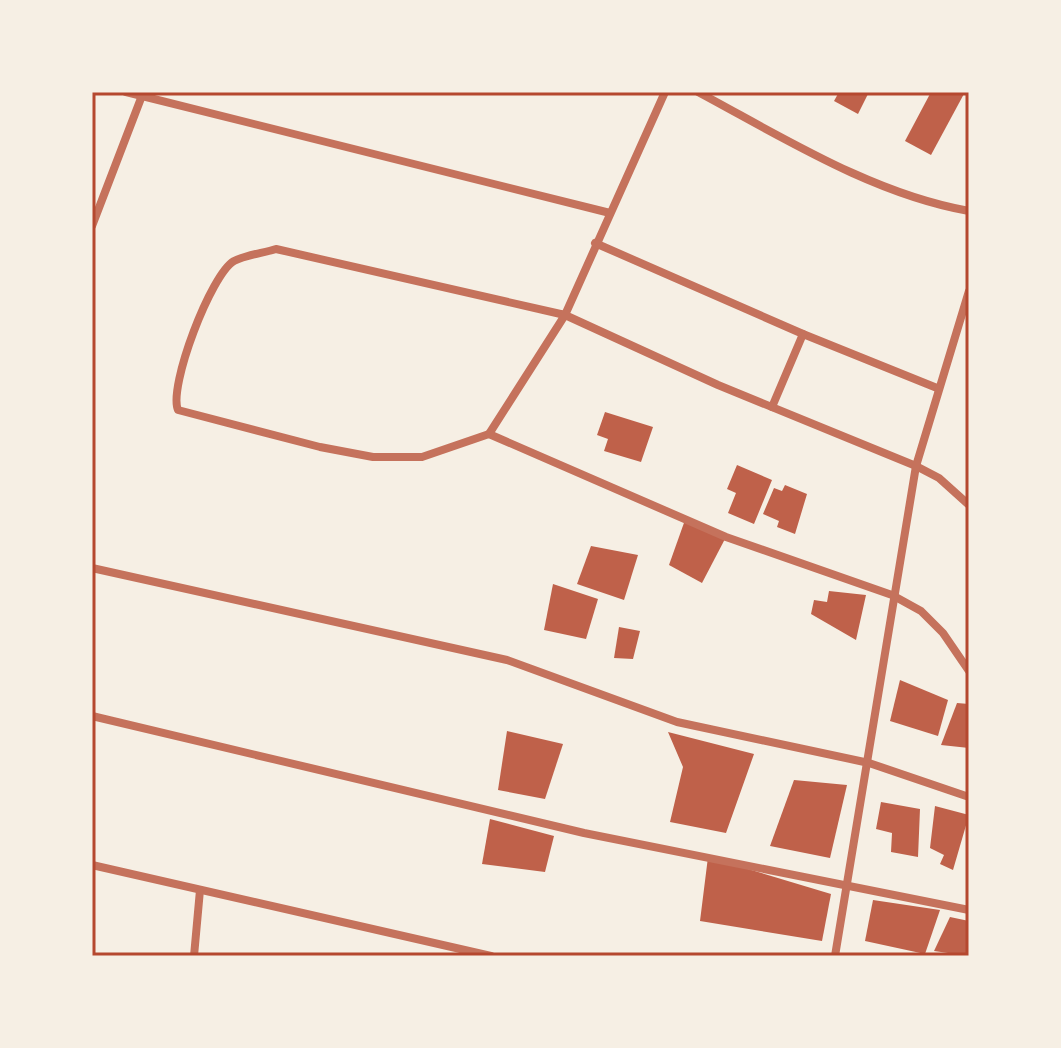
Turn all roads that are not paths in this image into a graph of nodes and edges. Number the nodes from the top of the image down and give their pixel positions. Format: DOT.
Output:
graph roads {
  1 [pos="126,92"];
  2 [pos="665,92"];
  3 [pos="698,92"];
  4 [pos="142,94"];
  5 [pos="969,211"];
  6 [pos="610,213"];
  7 [pos="92,226"];
  8 [pos="595,243"];
  9 [pos="969,291"];
  10 [pos="565,315"];
  11 [pos="803,334"];
  12 [pos="937,388"];
  13 [pos="772,407"];
  14 [pos="489,434"];
  15 [pos="916,466"];
  16 [pos="969,505"];
  17 [pos="92,568"];
  18 [pos="892,595"];
  19 [pos="969,671"];
  20 [pos="92,716"];
  21 [pos="869,763"];
  22 [pos="969,797"];
  23 [pos="92,865"];
  24 [pos="846,884"];
  25 [pos="200,890"];
  26 [pos="969,910"];
  27 [pos="194,956"];
  28 [pos="491,956"];
  29 [pos="835,956"];
  1 -- 4 [label="street"];
  2 -- 6 [label="street"];
  3 -- 5 [label="street"];
  4 -- 6 [label="street"];
  4 -- 7 [label="street"];
  6 -- 8 [label="street"];
  8 -- 10 [label="street"];
  8 -- 11 [label="street"];
  9 -- 12 [label="street"];
  10 -- 13 [label="street"];
  10 -- 14 [label="street"];
  10 -- 14 [label="street"];
  11 -- 12 [label="street"];
  11 -- 13 [label="street"];
  12 -- 15 [label="street"];
  13 -- 15 [label="street"];
  14 -- 18 [label="street"];
  15 -- 16 [label="street"];
  15 -- 18 [label="street"];
  17 -- 21 [label="street"];
  18 -- 19 [label="street"];
  18 -- 21 [label="street"];
  20 -- 24 [label="street"];
  21 -- 22 [label="street"];
  21 -- 24 [label="street"];
  23 -- 25 [label="street"];
  24 -- 26 [label="street"];
  24 -- 29 [label="street"];
  25 -- 27 [label="street"];
  25 -- 28 [label="street"];
}
